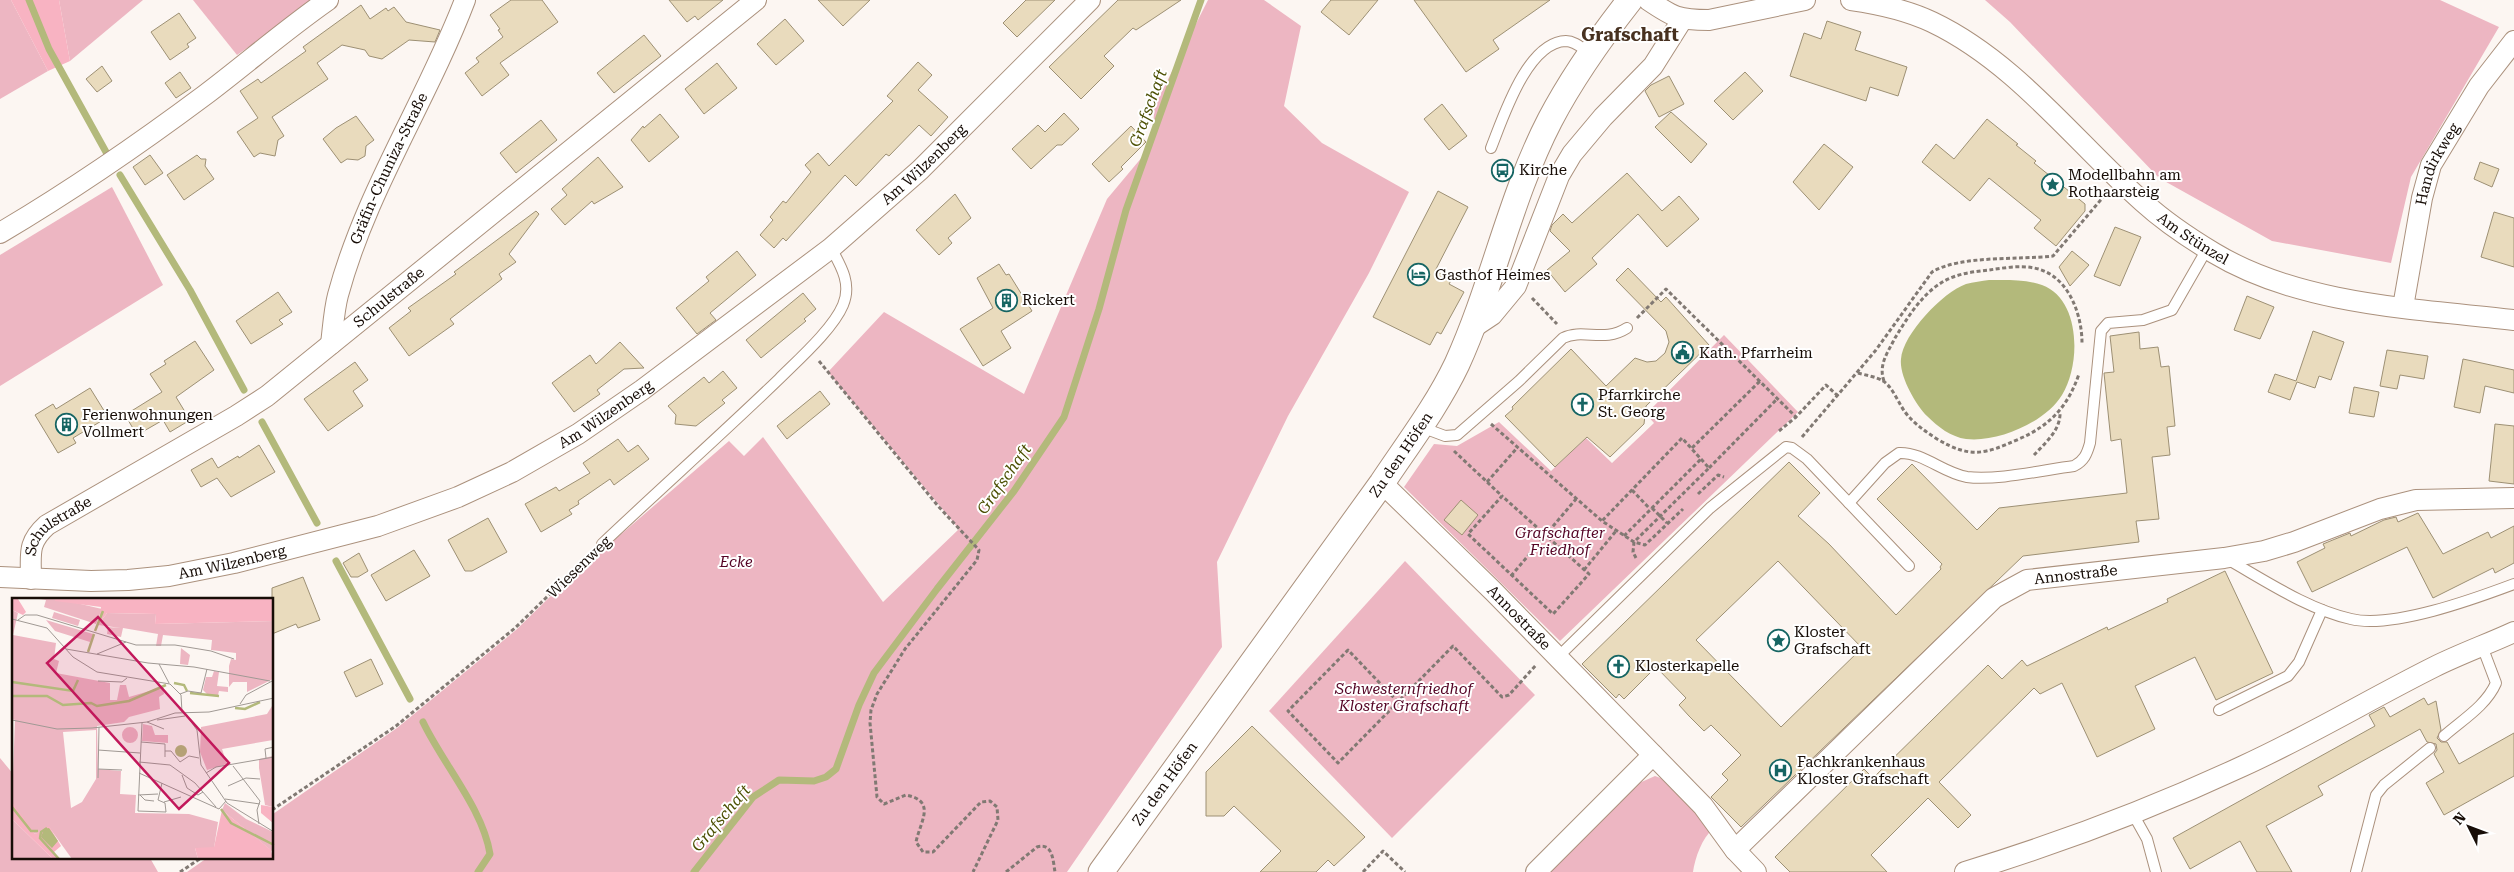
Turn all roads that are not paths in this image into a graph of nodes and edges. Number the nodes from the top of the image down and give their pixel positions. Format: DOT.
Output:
graph roads {
  1 [pos="328,0"];
  2 [pos="465,0"];
  3 [pos="756,0"];
  4 [pos="1090,0"];
  5 [pos="1648,0"];
  6 [pos="1805,0"];
  7 [pos="1851,0"];
  8 [pos="1623,2"];
  9 [pos="1682,20"];
  10 [pos="2514,41"];
  11 [pos="1591,54"];
  12 [pos="1491,148"];
  13 [pos="0,233"];
  14 [pos="831,248"];
  15 [pos="2207,249"];
  16 [pos="2403,307"];
  17 [pos="2514,320"];
  18 [pos="1627,328"];
  19 [pos="1471,329"];
  20 [pos="331,344"];
  21 [pos="1428,430"];
  22 [pos="1382,483"];
  23 [pos="2514,498"];
  24 [pos="1849,503"];
  25 [pos="602,544"];
  26 [pos="2224,558"];
  27 [pos="1908,566"];
  28 [pos="0,577"];
  29 [pos="31,579"];
  30 [pos="2514,584"];
  31 [pos="2322,610"];
  32 [pos="2514,632"];
  33 [pos="2482,646"];
  34 [pos="1554,653"];
  35 [pos="2219,710"];
  36 [pos="2444,736"];
  37 [pos="2430,748"];
  38 [pos="1653,755"];
  39 [pos="2132,814"];
  40 [pos="1735,850"];
  41 [pos="1101,872"];
  42 [pos="1536,872"];
  43 [pos="1756,872"];
  44 [pos="1965,872"];
  45 [pos="2156,872"];
  46 [pos="2356,872"];
  1 -- 13 [label="street"];
  2 -- 20 [label="street, Gräfin-Chuniza-Straße"];
  3 -- 20 [label="street, Schulstraße"];
  4 -- 14 [label="street, Am Wilzenberg"];
  5 -- 9 [label="street"];
  6 -- 9 [label="street"];
  7 -- 15 [label="street, Am Stünzel"];
  8 -- 11 [label="street, Zu den Höfen"];
  9 -- 19 [label="street"];
  10 -- 16 [label="street, Handirkweg"];
  11 -- 12 [label="lane"];
  11 -- 19 [label="street, Zu den Höfen"];
  14 -- 25 [label="lane, Wiesenweg"];
  14 -- 29 [label="street, Am Wilzenberg"];
  15 -- 16 [label="street, Am Stünzel"];
  15 -- 24 [label="lane"];
  16 -- 17 [label="street, Am Stünzel"];
  18 -- 21 [label="lane"];
  19 -- 21 [label="street, Zu den Höfen"];
  20 -- 29 [label="street, Schulstraße"];
  21 -- 22 [label="street, Zu den Höfen"];
  22 -- 34 [label="street, Annostraße"];
  22 -- 41 [label="street, Zu den Höfen"];
  23 -- 26 [label="street, Annostraße"];
  24 -- 27 [label="lane"];
  24 -- 34 [label="lane"];
  26 -- 31 [label="lane"];
  26 -- 40 [label="street, Annostraße"];
  28 -- 29 [label="street, Am Wilzenberg"];
  30 -- 31 [label="lane"];
  31 -- 35 [label="lane"];
  32 -- 33 [label="street"];
  33 -- 36 [label="lane"];
  33 -- 39 [label="street"];
  34 -- 38 [label="street, Annostraße"];
  37 -- 46 [label="lane"];
  38 -- 40 [label="street, Annostraße"];
  38 -- 42 [label="street"];
  39 -- 44 [label="street"];
  39 -- 45 [label="lane"];
  40 -- 43 [label="street, Annostraße"];
}
